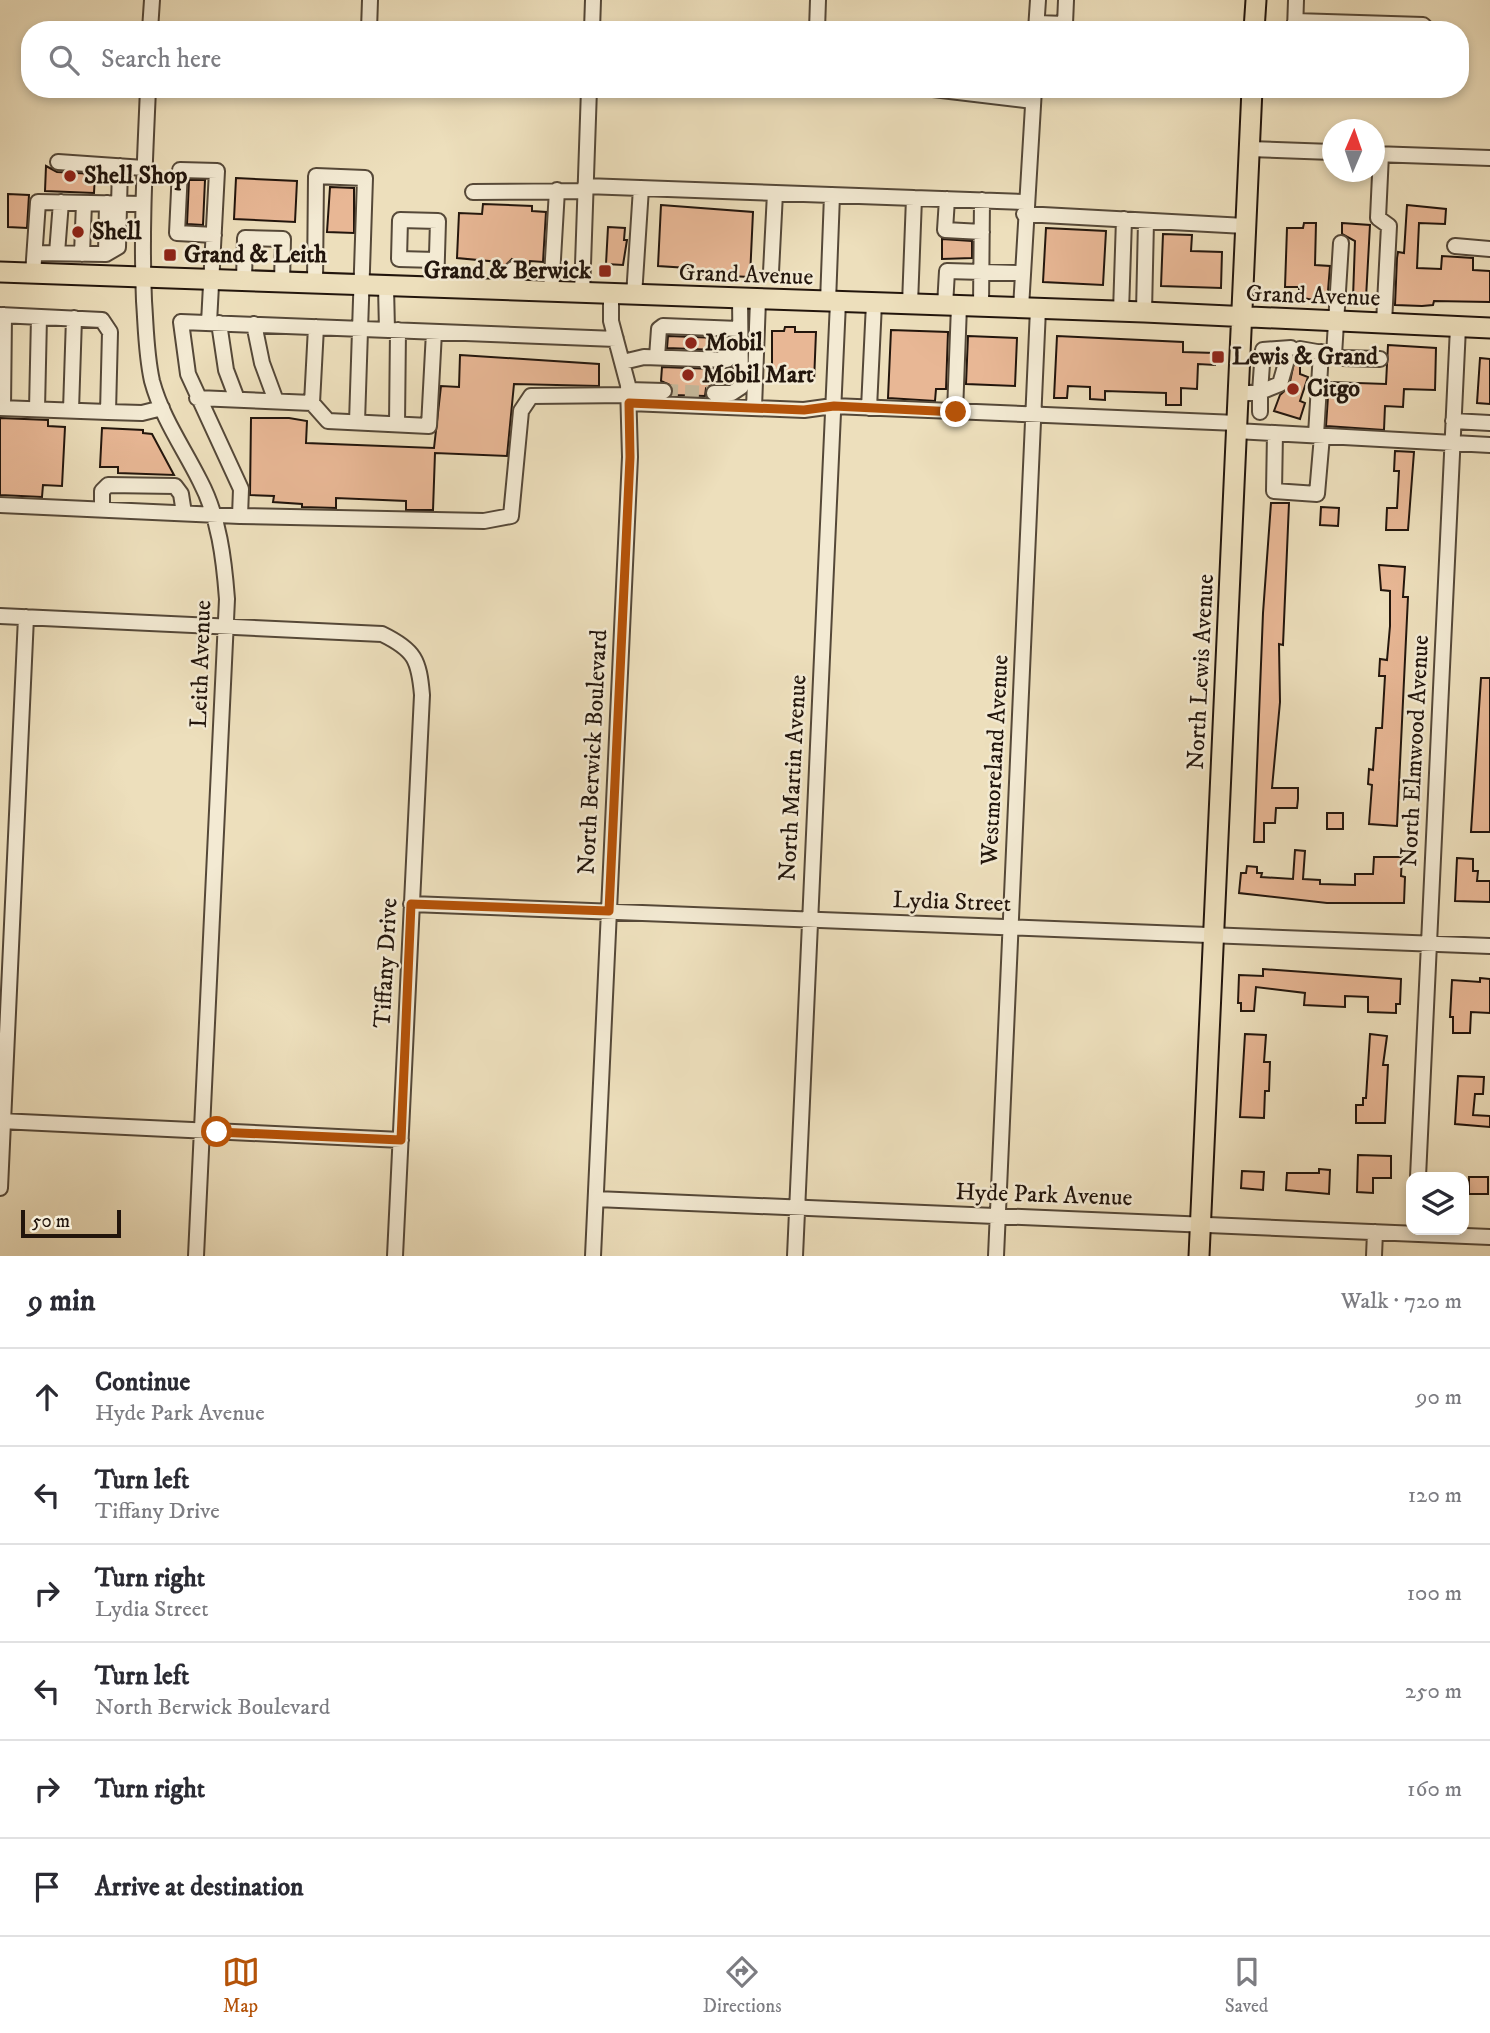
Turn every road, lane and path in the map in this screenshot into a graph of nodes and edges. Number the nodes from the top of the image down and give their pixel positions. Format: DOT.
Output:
graph roads {
  1 [pos="152,0"];
  2 [pos="370,0"];
  3 [pos="593,0"];
  4 [pos="818,0"];
  5 [pos="1038,0"];
  6 [pos="1066,0"];
  7 [pos="1256,0"];
  8 [pos="1296,0"];
  9 [pos="151,21"];
  10 [pos="369,21"];
  11 [pos="592,21"];
  12 [pos="817,21"];
  13 [pos="1036,21"];
  14 [pos="1065,21"];
  15 [pos="1255,21"];
  16 [pos="1295,21"];
  17 [pos="148,98"];
  18 [pos="589,98"];
  19 [pos="1034,98"];
  20 [pos="1252,98"];
  21 [pos="1249,149"];
  22 [pos="1322,152"];
  23 [pos="1385,154"];
  24 [pos="1490,158"];
  25 [pos="58,162"];
  26 [pos="120,166"];
  27 [pos="144,168"];
  28 [pos="1378,182"];
  29 [pos="585,188"];
  30 [pos="641,188"];
  31 [pos="557,190"];
  32 [pos="474,192"];
  33 [pos="775,192"];
  34 [pos="832,195"];
  35 [pos="914,198"];
  36 [pos="947,199"];
  37 [pos="982,200"];
  38 [pos="61,202"];
  39 [pos="84,203"];
  40 [pos="113,203"];
  41 [pos="143,204"];
  42 [pos="1025,208"];
  43 [pos="1125,219"];
  44 [pos="1146,221"];
  45 [pos="1245,226"];
  46 [pos="982,232"];
  47 [pos="214,235"];
  48 [pos="1341,243"];
  49 [pos="1455,246"];
  50 [pos="1490,249"];
  51 [pos="35,253"];
  52 [pos="57,253"];
  53 [pos="82,254"];
  54 [pos="436,260"];
  55 [pos="513,269"];
  56 [pos="0,272"];
  57 [pos="771,272"];
  58 [pos="982,272"];
  59 [pos="1022,273"];
  60 [pos="33,274"];
  61 [pos="143,278"];
  62 [pos="210,280"];
  63 [pos="244,281"];
  64 [pos="282,283"];
  65 [pos="315,284"];
  66 [pos="361,286"];
  67 [pos="386,287"];
  68 [pos="436,289"];
  69 [pos="513,292"];
  70 [pos="551,293"];
  71 [pos="582,294"];
  72 [pos="611,295"];
  73 [pos="634,296"];
  74 [pos="749,299"];
  75 [pos="833,302"];
  76 [pos="874,303"];
  77 [pos="910,304"];
  78 [pos="952,306"];
  79 [pos="981,307"];
  80 [pos="1030,309"];
  81 [pos="1121,312"];
  82 [pos="1144,312"];
  83 [pos="2,315"];
  84 [pos="39,317"];
  85 [pos="1241,317"];
  86 [pos="74,318"];
  87 [pos="1338,321"];
  88 [pos="214,323"];
  89 [pos="1384,323"];
  90 [pos="254,324"];
  91 [pos="316,327"];
  92 [pos="1458,327"];
  93 [pos="1490,328"];
  94 [pos="362,329"];
  95 [pos="739,329"];
  96 [pos="392,330"];
  97 [pos="434,332"];
  98 [pos="616,339"];
  99 [pos="738,345"];
  100 [pos="1302,352"];
  101 [pos="657,357"];
  102 [pos="1380,359"];
  103 [pos="623,362"];
  104 [pos="664,391"];
  105 [pos="1260,392"];
  106 [pos="714,393"];
  107 [pos="1238,394"];
  108 [pos="629,396"];
  109 [pos="197,398"];
  110 [pos="237,399"];
  111 [pos="276,401"];
  112 [pos="312,403"];
  113 [pos="834,406"];
  114 [pos="2,408"];
  115 [pos="162,408"];
  116 [pos="754,408"];
  117 [pos="869,408"];
  118 [pos="37,409"];
  119 [pos="71,410"];
  120 [pos="108,412"];
  121 [pos="956,412"];
  122 [pos="1259,412"];
  123 [pos="1033,415"];
  124 [pos="1453,421"];
  125 [pos="357,422"];
  126 [pos="1490,422"];
  127 [pos="397,424"];
  128 [pos="1236,427"];
  129 [pos="1275,433"];
  130 [pos="1319,435"];
  131 [pos="1452,442"];
  132 [pos="1490,445"];
  133 [pos="0,505"];
  134 [pos="102,510"];
  135 [pos="184,513"];
  136 [pos="213,515"];
  137 [pos="240,516"];
  138 [pos="0,616"];
  139 [pos="26,617"];
  140 [pos="226,626"];
  141 [pos="411,904"];
  142 [pos="609,911"];
  143 [pos="810,919"];
  144 [pos="1010,927"];
  145 [pos="1213,935"];
  146 [pos="1428,943"];
  147 [pos="1490,946"];
  148 [pos="2,1121"];
  149 [pos="202,1131"];
  150 [pos="401,1140"];
  151 [pos="1418,1172"];
  152 [pos="0,1188"];
  153 [pos="596,1199"];
  154 [pos="797,1208"];
  155 [pos="997,1216"];
  156 [pos="1200,1224"];
  157 [pos="1375,1232"];
  158 [pos="1406,1232"];
  159 [pos="1460,1235"];
  160 [pos="1490,1237"];
  161 [pos="196,1256"];
  162 [pos="395,1256"];
  163 [pos="593,1256"];
  164 [pos="795,1256"];
  165 [pos="996,1256"];
  166 [pos="1199,1256"];
  167 [pos="1374,1256"];
  1 -- 9 [label="street"];
  2 -- 10 [label="street"];
  3 -- 11 [label="street"];
  4 -- 12 [label="street"];
  5 -- 13 [label="street"];
  6 -- 14 [label="street"];
  7 -- 15 [label="main road"];
  8 -- 16 [label="street"];
  17 -- 27 [label="street, Leith Avenue"];
  18 -- 29 [label="street"];
  19 -- 42 [label="street, Westmoreland Avenue"];
  20 -- 21 [label="main road, North Lewis Avenue"];
  21 -- 22 [label="street"];
  21 -- 45 [label="main road, North Lewis Avenue"];
  23 -- 24 [label="street"];
  25 -- 26 [label="street"];
  26 -- 27 [label="street"];
  26 -- 40 [label="street"];
  27 -- 41 [label="street, Leith Avenue"];
  28 -- 89 [label="street"];
  29 -- 30 [label="street"];
  29 -- 31 [label="street"];
  29 -- 71 [label="street"];
  30 -- 33 [label="street"];
  30 -- 73 [label="street"];
  31 -- 32 [label="street"];
  31 -- 70 [label="street"];
  33 -- 34 [label="street"];
  33 -- 57 [label="street"];
  34 -- 35 [label="street"];
  34 -- 75 [label="street, North Martin Avenue"];
  35 -- 36 [label="street"];
  35 -- 77 [label="street"];
  36 -- 37 [label="street"];
  36 -- 46 [label="street"];
  37 -- 42 [label="street"];
  37 -- 46 [label="street"];
  38 -- 39 [label="street"];
  38 -- 51 [label="street"];
  38 -- 52 [label="street"];
  39 -- 40 [label="street"];
  39 -- 53 [label="street"];
  40 -- 41 [label="street"];
  40 -- 53 [label="street"];
  41 -- 61 [label="street, Leith Avenue"];
  42 -- 43 [label="street"];
  42 -- 59 [label="street, Westmoreland Avenue"];
  43 -- 44 [label="street"];
  43 -- 81 [label="street"];
  44 -- 45 [label="street"];
  44 -- 82 [label="street"];
  45 -- 85 [label="main road, North Lewis Avenue"];
  46 -- 58 [label="street"];
  47 -- 47 [label="street"];
  47 -- 62 [label="street"];
  48 -- 87 [label="street"];
  49 -- 50 [label="street"];
  51 -- 52 [label="street"];
  51 -- 60 [label="street"];
  52 -- 53 [label="street"];
  54 -- 68 [label="street"];
  55 -- 69 [label="street"];
  56 -- 60 [label="main road, Grand Avenue"];
  58 -- 59 [label="street"];
  58 -- 78 [label="street"];
  58 -- 79 [label="street"];
  59 -- 80 [label="street, Westmoreland Avenue"];
  60 -- 61 [label="main road, Grand Avenue"];
  61 -- 62 [label="main road, Grand Avenue"];
  61 -- 115 [label="street, Leith Avenue"];
  62 -- 63 [label="main road, Grand Avenue"];
  62 -- 88 [label="street"];
  63 -- 64 [label="main road, Grand Avenue"];
  63 -- 64 [label="street"];
  64 -- 65 [label="main road, Grand Avenue"];
  65 -- 66 [label="main road, Grand Avenue"];
  65 -- 66 [label="street"];
  66 -- 67 [label="main road, Grand Avenue"];
  66 -- 94 [label="street"];
  67 -- 68 [label="main road, Grand Avenue"];
  67 -- 96 [label="street"];
  68 -- 69 [label="main road, Grand Avenue"];
  69 -- 70 [label="main road, Grand Avenue"];
  70 -- 71 [label="main road, Grand Avenue"];
  71 -- 72 [label="main road, Grand Avenue"];
  72 -- 73 [label="main road, Grand Avenue"];
  72 -- 98 [label="street, North Berwick Boulevard"];
  73 -- 74 [label="main road, Grand Avenue"];
  74 -- 75 [label="main road, Grand Avenue"];
  74 -- 95 [label="street"];
  74 -- 116 [label="street"];
  75 -- 76 [label="main road, Grand Avenue"];
  75 -- 113 [label="street, North Martin Avenue"];
  76 -- 77 [label="main road, Grand Avenue"];
  76 -- 117 [label="street"];
  77 -- 78 [label="main road, Grand Avenue"];
  78 -- 79 [label="main road, Grand Avenue"];
  78 -- 121 [label="street"];
  79 -- 80 [label="main road, Grand Avenue"];
  80 -- 81 [label="main road, Grand Avenue"];
  80 -- 123 [label="street, Westmoreland Avenue"];
  81 -- 82 [label="main road, Grand Avenue"];
  82 -- 85 [label="main road, Grand Avenue"];
  83 -- 84 [label="street"];
  83 -- 114 [label="street"];
  84 -- 86 [label="street"];
  84 -- 118 [label="street"];
  85 -- 87 [label="main road, Grand Avenue"];
  85 -- 107 [label="main road, North Lewis Avenue"];
  86 -- 119 [label="street"];
  86 -- 120 [label="street"];
  87 -- 89 [label="main road, Grand Avenue"];
  87 -- 100 [label="street"];
  88 -- 90 [label="street"];
  88 -- 109 [label="street"];
  88 -- 110 [label="street"];
  89 -- 92 [label="main road, Grand Avenue"];
  90 -- 91 [label="street"];
  90 -- 111 [label="street"];
  91 -- 94 [label="street"];
  91 -- 112 [label="street"];
  92 -- 93 [label="main road, Grand Avenue"];
  92 -- 124 [label="street, North Elmwood Avenue"];
  94 -- 96 [label="street"];
  94 -- 125 [label="street"];
  95 -- 99 [label="street"];
  95 -- 101 [label="street"];
  96 -- 97 [label="street"];
  96 -- 127 [label="street"];
  97 -- 98 [label="street"];
  97 -- 127 [label="street"];
  98 -- 103 [label="street, North Berwick Boulevard"];
  99 -- 101 [label="street"];
  99 -- 106 [label="street"];
  100 -- 102 [label="street"];
  100 -- 105 [label="street"];
  100 -- 105 [label="street"];
  100 -- 130 [label="street"];
  101 -- 103 [label="street"];
  103 -- 108 [label="street, North Berwick Boulevard"];
  104 -- 108 [label="street"];
  105 -- 107 [label="street"];
  105 -- 122 [label="street"];
  107 -- 128 [label="main road, North Lewis Avenue"];
  108 -- 116 [label="street"];
  108 -- 137 [label="street"];
  108 -- 142 [label="street, North Berwick Boulevard"];
  109 -- 110 [label="street"];
  109 -- 137 [label="street"];
  110 -- 111 [label="street"];
  111 -- 112 [label="street"];
  112 -- 125 [label="street"];
  113 -- 116 [label="street"];
  113 -- 117 [label="street"];
  113 -- 143 [label="street, North Martin Avenue"];
  114 -- 118 [label="street"];
  115 -- 120 [label="street"];
  115 -- 136 [label="street, Leith Avenue"];
  117 -- 121 [label="street"];
  118 -- 119 [label="street"];
  119 -- 120 [label="street"];
  121 -- 123 [label="street"];
  123 -- 128 [label="street"];
  123 -- 144 [label="street, Westmoreland Avenue"];
  124 -- 126 [label="street"];
  124 -- 131 [label="street, North Elmwood Avenue"];
  125 -- 127 [label="street"];
  128 -- 129 [label="street"];
  128 -- 145 [label="main road, North Lewis Avenue"];
  129 -- 130 [label="street"];
  129 -- 130 [label="street"];
  130 -- 131 [label="street"];
  131 -- 132 [label="street"];
  131 -- 146 [label="street, North Elmwood Avenue"];
  133 -- 134 [label="street"];
  134 -- 135 [label="street"];
  134 -- 135 [label="street"];
  135 -- 136 [label="street"];
  136 -- 137 [label="street"];
  136 -- 140 [label="street, Leith Avenue"];
  138 -- 139 [label="street"];
  139 -- 140 [label="street"];
  139 -- 148 [label="street"];
  140 -- 141 [label="street, Tiffany Drive"];
  140 -- 149 [label="street, Leith Avenue"];
  141 -- 142 [label="street, Lydia Street"];
  141 -- 150 [label="street, Tiffany Drive"];
  142 -- 143 [label="street, Lydia Street"];
  142 -- 153 [label="street, North Berwick Boulevard"];
  143 -- 144 [label="street, Lydia Street"];
  143 -- 154 [label="street, North Martin Avenue"];
  144 -- 145 [label="street, Lydia Street"];
  144 -- 155 [label="street, Westmoreland Avenue"];
  145 -- 146 [label="street, Lydia Street"];
  145 -- 156 [label="main road, North Lewis Avenue"];
  146 -- 147 [label="street, Lydia Street"];
  146 -- 151 [label="street, North Elmwood Avenue"];
  148 -- 149 [label="street"];
  148 -- 152 [label="street"];
  149 -- 150 [label="street"];
  149 -- 161 [label="street, Leith Avenue"];
  150 -- 162 [label="street, Tiffany Drive"];
  153 -- 154 [label="street, Hyde Park Avenue"];
  153 -- 163 [label="street, North Berwick Boulevard"];
  154 -- 155 [label="street, Hyde Park Avenue"];
  154 -- 164 [label="street, North Martin Avenue"];
  155 -- 156 [label="street, Hyde Park Avenue"];
  155 -- 165 [label="street, Westmoreland Avenue"];
  156 -- 157 [label="street, Hyde Park Avenue"];
  156 -- 166 [label="main road, North Lewis Avenue"];
  157 -- 158 [label="street, Hyde Park Avenue"];
  157 -- 167 [label="street"];
  159 -- 160 [label="street, Hyde Park Avenue"];
}
